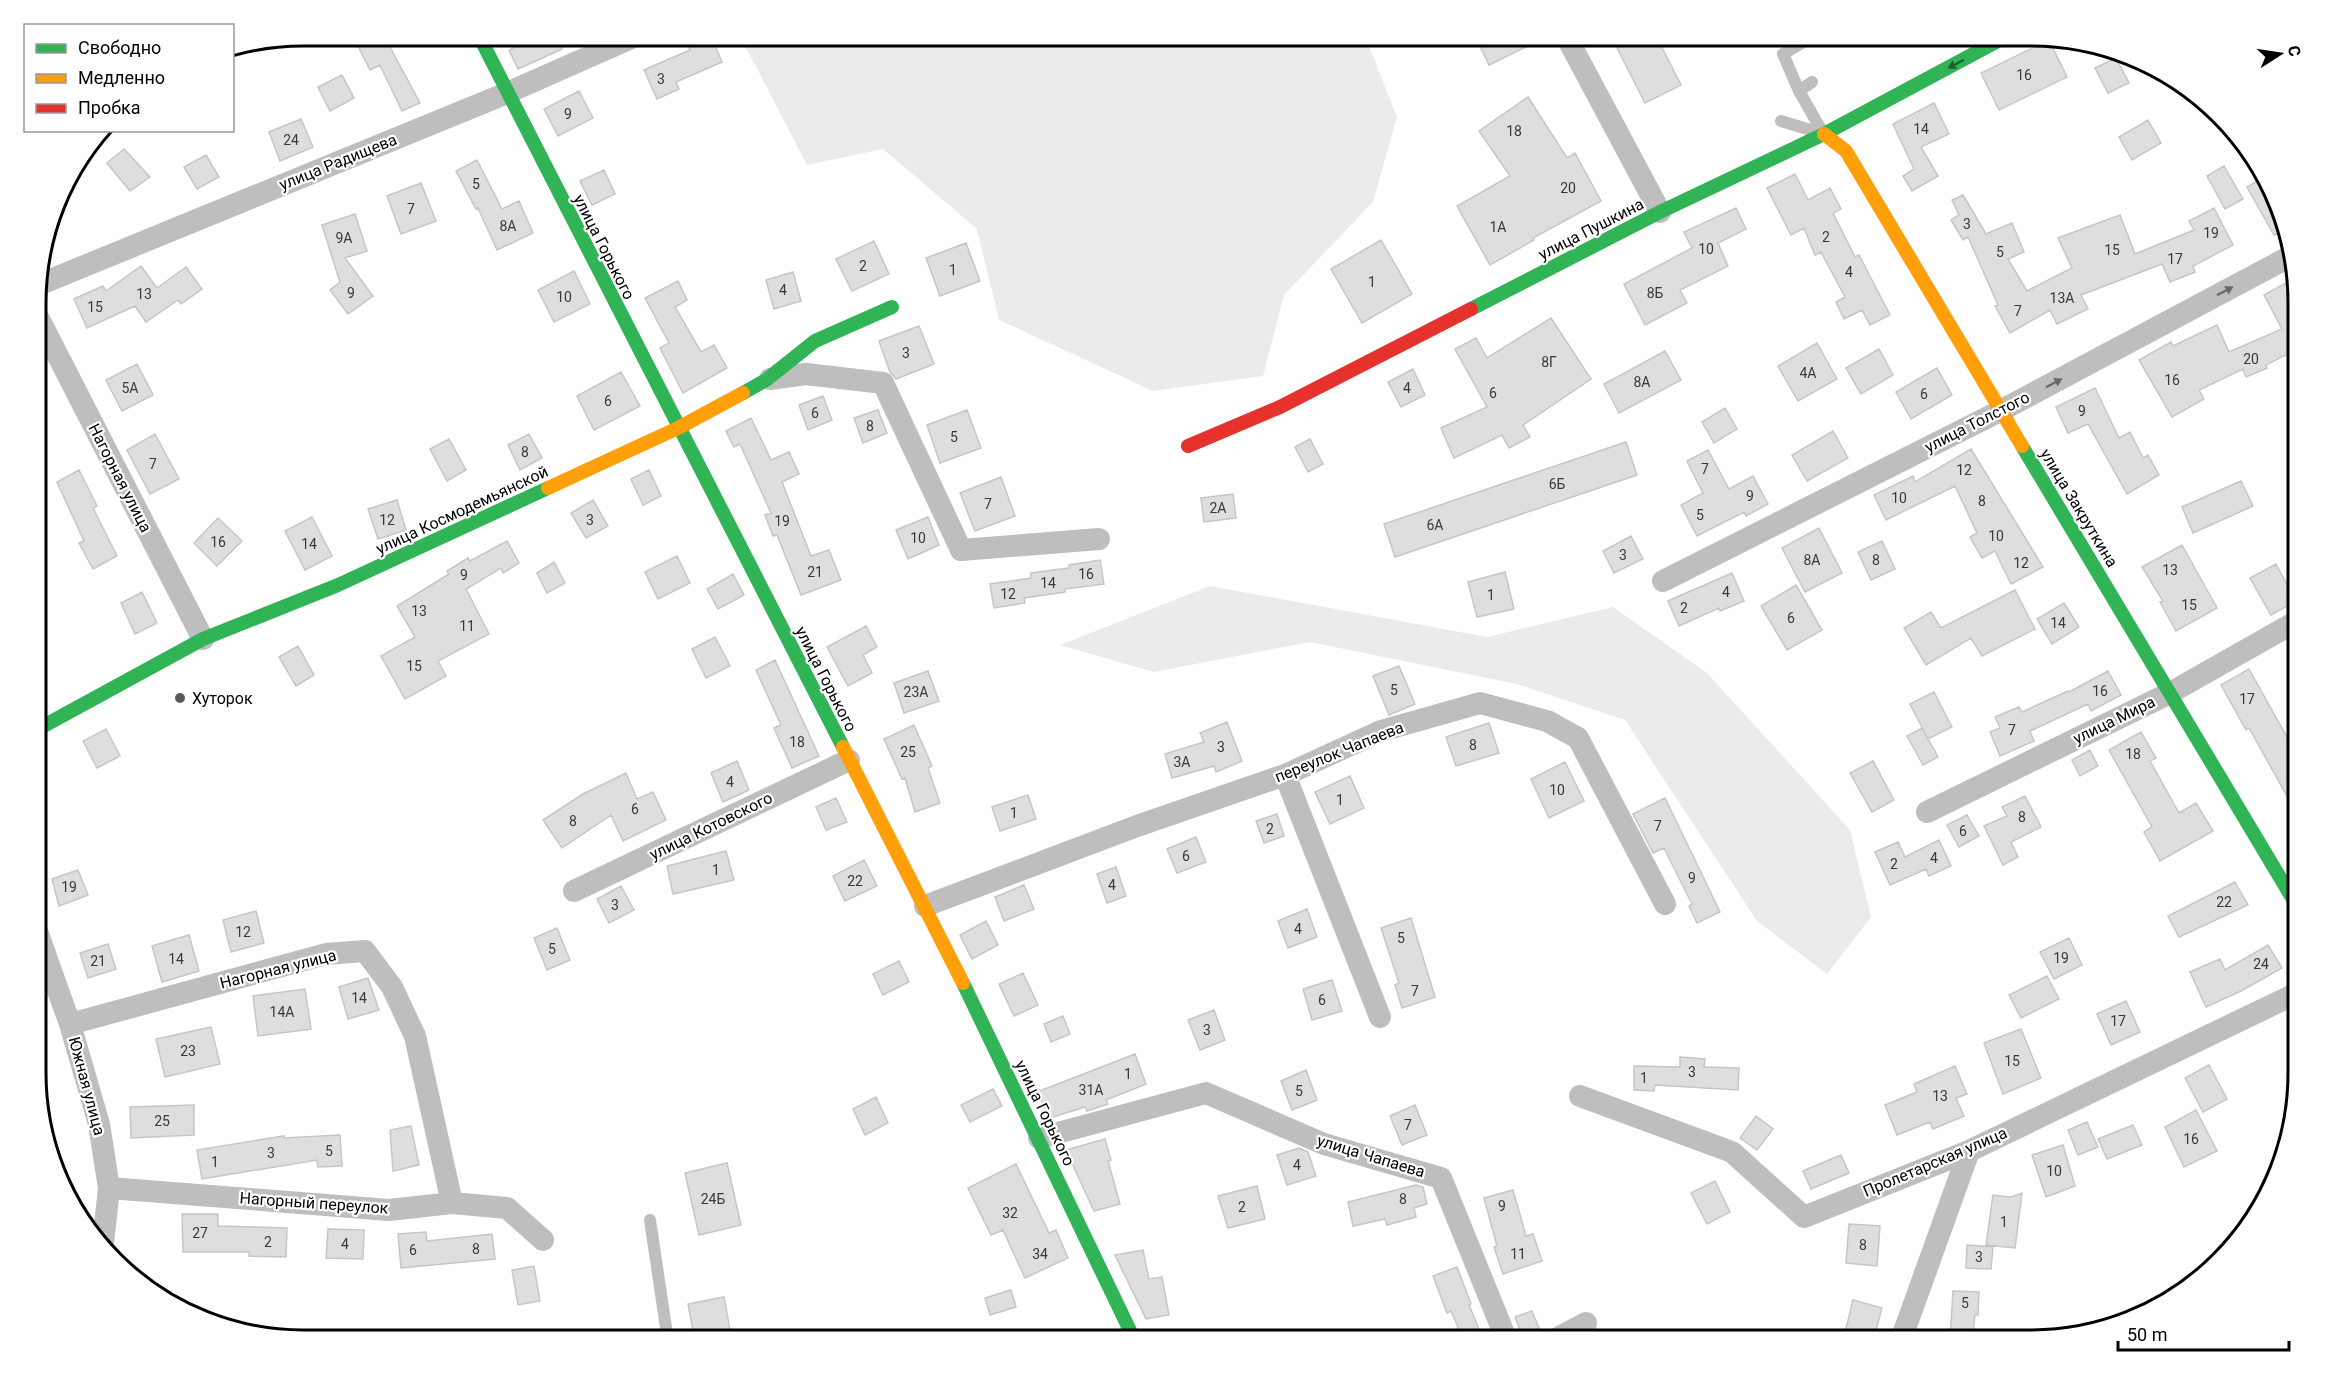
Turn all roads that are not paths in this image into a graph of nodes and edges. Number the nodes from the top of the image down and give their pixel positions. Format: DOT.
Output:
graph roads {
  1 [pos="484,46"];
  2 [pos="613,46"];
  3 [pos="1571,46"];
  4 [pos="1796,46"];
  5 [pos="1988,46"];
  6 [pos="1812,82"];
  7 [pos="1799,91"];
  8 [pos="507,93"];
  9 [pos="1781,121"];
  10 [pos="1824,134"];
  11 [pos="1660,212"];
  12 [pos="2284,260"];
  13 [pos="48,281"];
  14 [pos="892,307"];
  15 [pos="46,333"];
  16 [pos="766,380"];
  17 [pos="2002,410"];
  18 [pos="678,428"];
  19 [pos="1188,446"];
  20 [pos="1099,539"];
  21 [pos="1663,581"];
  22 [pos="2288,626"];
  23 [pos="203,639"];
  24 [pos="2170,693"];
  25 [pos="46,725"];
  26 [pos="849,760"];
  27 [pos="1285,776"];
  28 [pos="1927,812"];
  29 [pos="574,891"];
  30 [pos="2288,891"];
  31 [pos="1665,904"];
  32 [pos="925,906"];
  33 [pos="46,956"];
  34 [pos="2288,997"];
  35 [pos="1380,1017"];
  36 [pos="70,1024"];
  37 [pos="1580,1096"];
  38 [pos="1039,1138"];
  39 [pos="1969,1151"];
  40 [pos="109,1188"];
  41 [pos="452,1203"];
  42 [pos="650,1220"];
  43 [pos="104,1235"];
  44 [pos="543,1240"];
  45 [pos="1586,1323"];
  46 [pos="666,1330"];
  47 [pos="1130,1330"];
  48 [pos="1503,1330"];
  49 [pos="1573,1330"];
  50 [pos="1905,1330"];
  1 -- 8 [label="street, улица Горького"];
  2 -- 8 [label="street, улица Радищева"];
  3 -- 11 [label="street"];
  4 -- 7 [label="lane"];
  5 -- 10 [label="street, улица Пушкина, one-way"];
  6 -- 7 [label="lane"];
  7 -- 10 [label="lane"];
  8 -- 13 [label="street, улица Радищева"];
  8 -- 18 [label="street, улица Горького"];
  9 -- 10 [label="lane"];
  10 -- 11 [label="street, улица Пушкина"];
  10 -- 17 [label="street, улица Закруткина"];
  11 -- 19 [label="street, улица Пушкина"];
  17 -- 12 [label="street, улица Толстого, one-way"];
  14 -- 16 [label="street, улица Космодемьянской"];
  15 -- 23 [label="street, Нагорная улица"];
  16 -- 18 [label="street, улица Космодемьянской"];
  16 -- 20 [label="street"];
  17 -- 21 [label="street, улица Толстого"];
  17 -- 24 [label="street, улица Закруткина"];
  18 -- 23 [label="street, улица Космодемьянской"];
  18 -- 26 [label="street, улица Горького"];
  22 -- 24 [label="street, улица Мира"];
  23 -- 25 [label="street, улица Космодемьянской"];
  24 -- 28 [label="street, улица Мира"];
  24 -- 30 [label="street, улица Закруткина"];
  26 -- 29 [label="street, улица Котовского"];
  26 -- 32 [label="street, улица Горького"];
  27 -- 31 [label="street, переулок Чапаева"];
  27 -- 32 [label="street, переулок Чапаева"];
  27 -- 35 [label="street"];
  32 -- 38 [label="street, улица Горького"];
  33 -- 36 [label="street, Южная улица"];
  34 -- 39 [label="street, Пролетарская улица"];
  36 -- 40 [label="street, Южная улица"];
  36 -- 41 [label="street, Нагорная улица"];
  37 -- 39 [label="street, Пролетарская улица"];
  38 -- 47 [label="street, улица Горького"];
  38 -- 48 [label="street, улица Чапаева"];
  39 -- 50 [label="street"];
  40 -- 41 [label="street, Нагорный переулок"];
  40 -- 43 [label="street, Южная улица"];
  41 -- 44 [label="street, Нагорный переулок"];
  42 -- 46 [label="lane"];
  45 -- 49 [label="street"];
}
